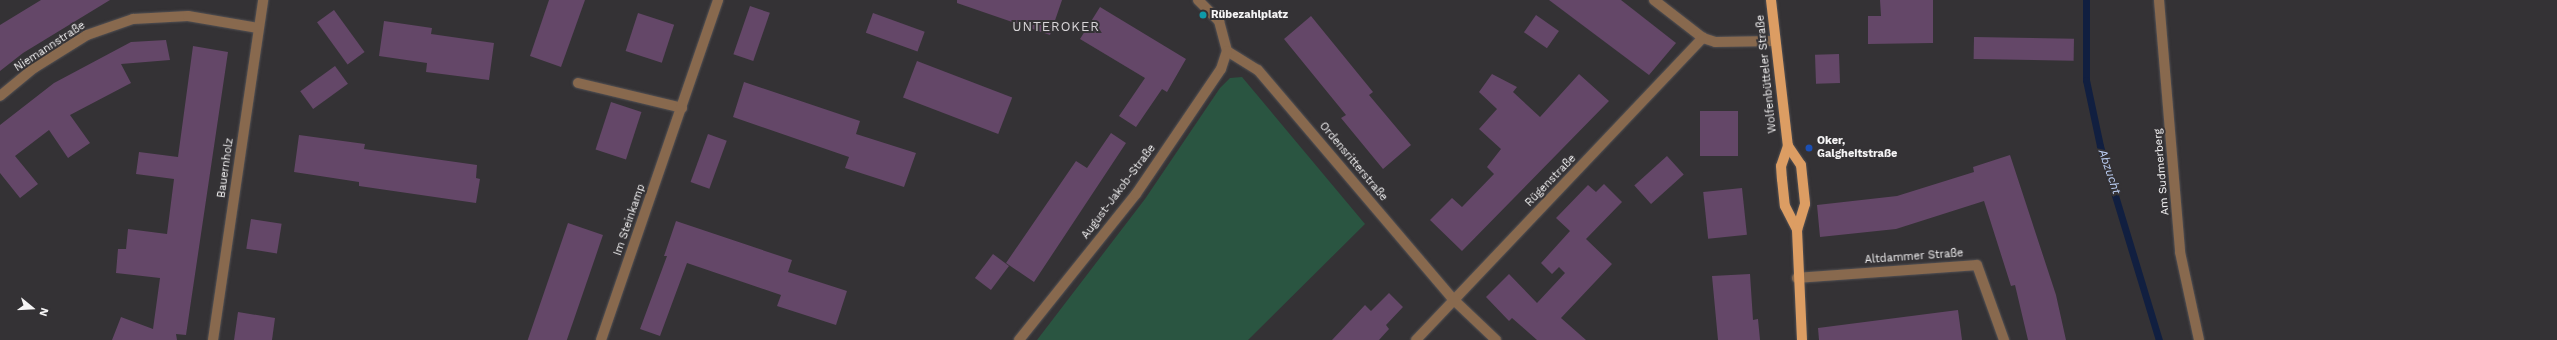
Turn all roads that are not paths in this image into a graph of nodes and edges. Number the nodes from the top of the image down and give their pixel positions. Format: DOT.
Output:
graph roads {
  1 [pos="263,0"];
  2 [pos="718,0"];
  3 [pos="1198,0"];
  4 [pos="1654,0"];
  5 [pos="1771,0"];
  6 [pos="2159,0"];
  7 [pos="258,28"];
  8 [pos="1703,38"];
  9 [pos="1775,41"];
  10 [pos="1227,51"];
  11 [pos="578,83"];
  12 [pos="0,96"];
  13 [pos="682,108"];
  14 [pos="1788,146"];
  15 [pos="1797,230"];
  16 [pos="1797,278"];
  17 [pos="1454,300"];
  18 [pos="213,340"];
  19 [pos="601,340"];
  20 [pos="1019,340"];
  21 [pos="1416,340"];
  22 [pos="1496,340"];
  23 [pos="1802,340"];
  24 [pos="2004,340"];
  25 [pos="2200,340"];
  1 -- 7 [label="street, Bauernholz"];
  2 -- 13 [label="street, Im Steinkamp"];
  3 -- 10 [label="street"];
  4 -- 8 [label="street"];
  5 -- 9 [label="main road, Wolfenbütteler Straße"];
  6 -- 25 [label="street, Am Sudmerberg"];
  7 -- 12 [label="street, Niemannstraße"];
  7 -- 18 [label="street, Bauernholz"];
  8 -- 9 [label="street"];
  8 -- 17 [label="street, Rügenstraße"];
  9 -- 14 [label="main road, Wolfenbütteler Straße"];
  10 -- 17 [label="street, Ordensritterstraße"];
  10 -- 20 [label="street, August-Jakob-Straße"];
  11 -- 13 [label="street"];
  13 -- 19 [label="street, Im Steinkamp"];
  14 -- 15 [label="main road, Wolfenbütteler Straße"];
  14 -- 15 [label="main road, Wolfenbütteler Straße"];
  15 -- 16 [label="main road, Wolfenbütteler Straße"];
  16 -- 23 [label="main road, Wolfenbütteler Straße"];
  16 -- 24 [label="street, Altdammer Straße"];
  17 -- 21 [label="street, Rügenstraße"];
  17 -- 22 [label="street, Ordensritterstraße"];
}
